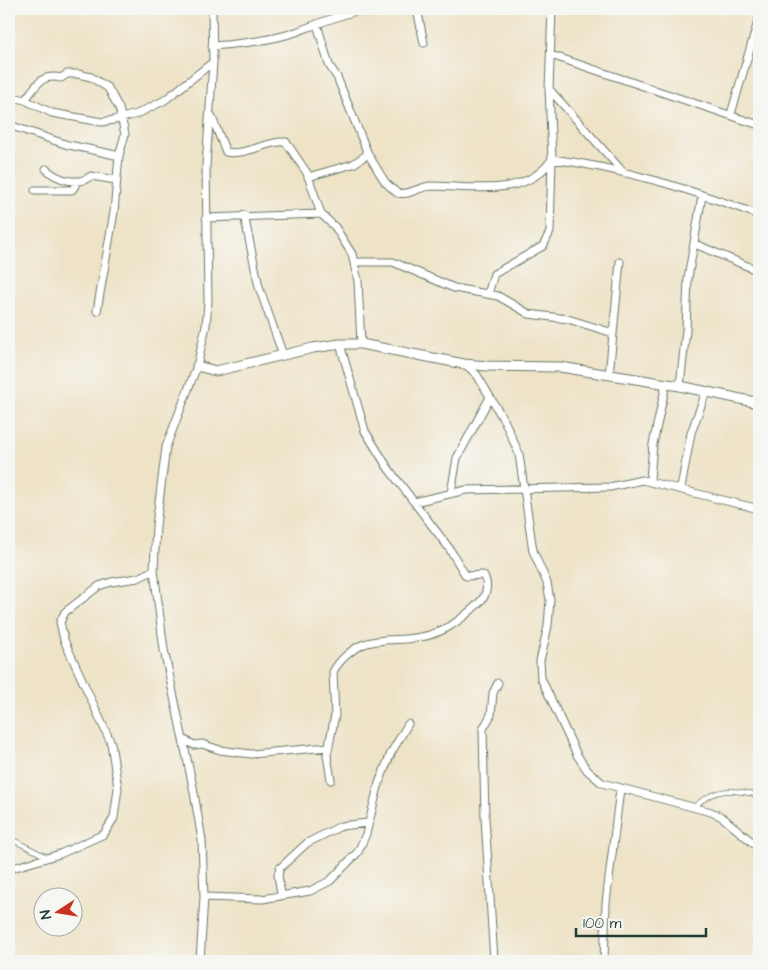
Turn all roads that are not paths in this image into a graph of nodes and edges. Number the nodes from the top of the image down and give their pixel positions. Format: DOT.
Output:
graph roads {
  1 [pos="212,9"];
  2 [pos="417,9"];
  3 [pos="552,9"];
  4 [pos="359,10"];
  5 [pos="758,18"];
  6 [pos="317,24"];
  7 [pos="424,44"];
  8 [pos="212,46"];
  9 [pos="551,55"];
  10 [pos="212,62"];
  11 [pos="549,89"];
  12 [pos="9,96"];
  13 [pos="25,100"];
  14 [pos="210,108"];
  15 [pos="731,114"];
  16 [pos="122,119"];
  17 [pos="9,125"];
  18 [pos="759,126"];
  19 [pos="368,154"];
  20 [pos="119,156"];
  21 [pos="552,159"];
  22 [pos="46,170"];
  23 [pos="624,173"];
  24 [pos="308,177"];
  25 [pos="116,180"];
  26 [pos="74,181"];
  27 [pos="35,190"];
  28 [pos="702,196"];
  29 [pos="321,214"];
  30 [pos="244,215"];
  31 [pos="759,215"];
  32 [pos="206,218"];
  33 [pos="696,244"];
  34 [pos="355,262"];
  35 [pos="620,262"];
  36 [pos="759,271"];
  37 [pos="488,294"];
  38 [pos="97,312"];
  39 [pos="613,333"];
  40 [pos="340,344"];
  41 [pos="361,344"];
  42 [pos="283,355"];
  43 [pos="464,364"];
  44 [pos="197,366"];
  45 [pos="609,375"];
  46 [pos="666,384"];
  47 [pos="680,386"];
  48 [pos="706,392"];
  49 [pos="490,399"];
  50 [pos="759,403"];
  51 [pos="650,480"];
  52 [pos="681,488"];
  53 [pos="525,490"];
  54 [pos="451,493"];
  55 [pos="414,502"];
  56 [pos="759,509"];
  57 [pos="154,570"];
  58 [pos="498,683"];
  59 [pos="408,724"];
  60 [pos="183,740"];
  61 [pos="329,747"];
  62 [pos="332,780"];
  63 [pos="620,789"];
  64 [pos="759,794"];
  65 [pos="695,806"];
  66 [pos="368,823"];
  67 [pos="9,838"];
  68 [pos="759,848"];
  69 [pos="49,858"];
  70 [pos="9,869"];
  71 [pos="281,894"];
  72 [pos="204,897"];
  73 [pos="200,961"];
  74 [pos="494,961"];
  75 [pos="604,961"];
  1 -- 8 [label="street"];
  2 -- 7 [label="street"];
  3 -- 9 [label="street"];
  4 -- 6 [label="street"];
  5 -- 15 [label="street"];
  6 -- 8 [label="street"];
  6 -- 19 [label="street"];
  8 -- 10 [label="street"];
  9 -- 11 [label="street"];
  9 -- 15 [label="street"];
  10 -- 14 [label="street"];
  10 -- 16 [label="street"];
  11 -- 21 [label="street"];
  11 -- 23 [label="street"];
  12 -- 13 [label="street"];
  13 -- 16 [label="street"];
  13 -- 16 [label="street"];
  14 -- 24 [label="street"];
  14 -- 32 [label="street"];
  15 -- 18 [label="street"];
  16 -- 20 [label="street"];
  17 -- 20 [label="street"];
  19 -- 21 [label="street"];
  19 -- 24 [label="street"];
  20 -- 25 [label="street"];
  21 -- 23 [label="street"];
  21 -- 37 [label="street"];
  22 -- 26 [label="street"];
  23 -- 28 [label="street"];
  24 -- 29 [label="street"];
  25 -- 26 [label="street"];
  25 -- 38 [label="street"];
  26 -- 27 [label="street"];
  28 -- 31 [label="street"];
  28 -- 33 [label="street"];
  29 -- 30 [label="street"];
  29 -- 34 [label="street"];
  30 -- 32 [label="street"];
  30 -- 42 [label="street"];
  32 -- 44 [label="street"];
  33 -- 36 [label="street"];
  33 -- 47 [label="street"];
  34 -- 37 [label="street"];
  34 -- 41 [label="street"];
  35 -- 39 [label="street"];
  37 -- 39 [label="street"];
  39 -- 45 [label="street"];
  40 -- 41 [label="street"];
  40 -- 42 [label="street"];
  40 -- 55 [label="street"];
  41 -- 43 [label="street"];
  42 -- 44 [label="street"];
  43 -- 45 [label="street"];
  43 -- 49 [label="street"];
  44 -- 57 [label="street"];
  45 -- 46 [label="street"];
  46 -- 47 [label="street"];
  46 -- 51 [label="street"];
  47 -- 48 [label="street"];
  48 -- 50 [label="street"];
  48 -- 52 [label="street"];
  49 -- 53 [label="street"];
  49 -- 54 [label="street"];
  51 -- 52 [label="street"];
  51 -- 53 [label="street"];
  52 -- 56 [label="street"];
  53 -- 54 [label="street"];
  53 -- 63 [label="street"];
  54 -- 55 [label="street"];
  55 -- 61 [label="street"];
  57 -- 60 [label="street"];
  57 -- 69 [label="street"];
  58 -- 74 [label="street"];
  59 -- 66 [label="street"];
  60 -- 61 [label="street"];
  60 -- 72 [label="street"];
  61 -- 62 [label="street"];
  63 -- 65 [label="street"];
  63 -- 75 [label="street"];
  64 -- 65 [label="lane"];
  65 -- 68 [label="street"];
  66 -- 71 [label="street"];
  66 -- 71 [label="street"];
  67 -- 69 [label="lane"];
  69 -- 70 [label="street"];
  71 -- 72 [label="street"];
  72 -- 73 [label="street"];
}
